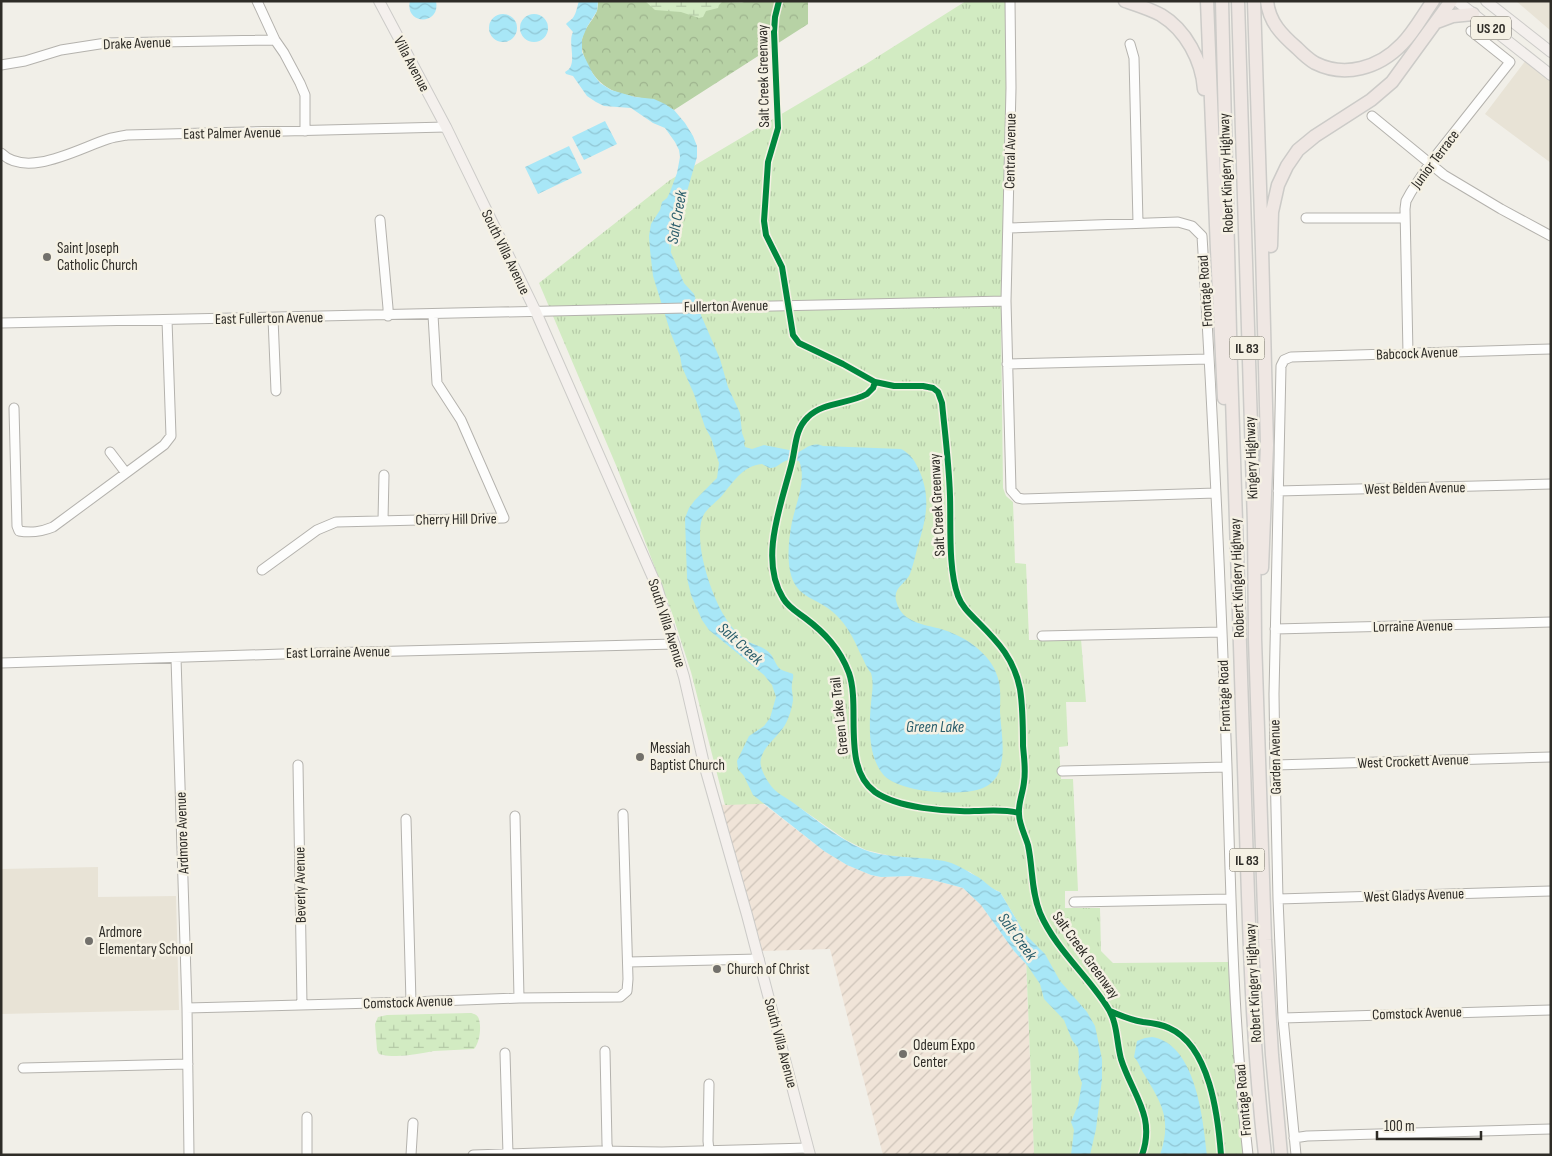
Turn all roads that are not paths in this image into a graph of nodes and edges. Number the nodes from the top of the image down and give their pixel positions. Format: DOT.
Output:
graph roads {
  1 [pos="257,1"];
  2 [pos="379,1"];
  3 [pos="1010,1"];
  4 [pos="1125,1"];
  5 [pos="1207,1"];
  6 [pos="1222,1"];
  7 [pos="1238,1"];
  8 [pos="1254,1"];
  9 [pos="1267,1"];
  10 [pos="1424,1"];
  11 [pos="1433,1"];
  12 [pos="1450,1"];
  13 [pos="1457,1"];
  14 [pos="1486,1"];
  15 [pos="1495,6"];
  16 [pos="1473,14"];
  17 [pos="1422,17"];
  18 [pos="1436,22"];
  19 [pos="1471,31"];
  20 [pos="275,40"];
  21 [pos="1130,44"];
  22 [pos="1551,52"];
  23 [pos="1,65"];
  24 [pos="1551,74"];
  25 [pos="1372,116"];
  26 [pos="446,127"];
  27 [pos="305,131"];
  28 [pos="1,153"];
  29 [pos="1430,163"];
  30 [pos="1306,218"];
  31 [pos="1405,218"];
  32 [pos="380,220"];
  33 [pos="1138,223"];
  34 [pos="1008,228"];
  35 [pos="1551,236"];
  36 [pos="1217,250"];
  37 [pos="1006,301"];
  38 [pos="536,312"];
  39 [pos="433,315"];
  40 [pos="388,316"];
  41 [pos="274,318"];
  42 [pos="167,320"];
  43 [pos="1,323"];
  44 [pos="1551,349"];
  45 [pos="1408,353"];
  46 [pos="1265,356"];
  47 [pos="1210,359"];
  48 [pos="1284,360"];
  49 [pos="1007,364"];
  50 [pos="276,391"];
  51 [pos="14,408"];
  52 [pos="110,452"];
  53 [pos="126,473"];
  54 [pos="384,476"];
  55 [pos="1551,484"];
  56 [pos="1278,491"];
  57 [pos="1216,492"];
  58 [pos="383,520"];
  59 [pos="1236,565"];
  60 [pos="262,570"];
  61 [pos="1551,622"];
  62 [pos="1275,629"];
  63 [pos="1222,632"];
  64 [pos="1042,636"];
  65 [pos="675,644"];
  66 [pos="176,658"];
  67 [pos="1,663"];
  68 [pos="1257,695"];
  69 [pos="1551,757"];
  70 [pos="298,765"];
  71 [pos="1275,765"];
  72 [pos="1227,767"];
  73 [pos="1062,770"];
  74 [pos="624,814"];
  75 [pos="515,816"];
  76 [pos="406,819"];
  77 [pos="1551,891"];
  78 [pos="1230,898"];
  79 [pos="1278,899"];
  80 [pos="1074,902"];
  81 [pos="759,959"];
  82 [pos="628,962"];
  83 [pos="519,998"];
  84 [pos="411,1002"];
  85 [pos="302,1005"];
  86 [pos="187,1008"];
  87 [pos="1551,1010"];
  88 [pos="1283,1018"];
  89 [pos="605,1051"];
  90 [pos="505,1053"];
  91 [pos="188,1064"];
  92 [pos="23,1068"];
  93 [pos="709,1084"];
  94 [pos="307,1117"];
  95 [pos="413,1123"];
  96 [pos="1551,1129"];
  97 [pos="1294,1138"];
  98 [pos="710,1150"];
  99 [pos="809,1151"];
  100 [pos="508,1154"];
  101 [pos="609,1154"];
  102 [pos="189,1155"];
  103 [pos="306,1155"];
  104 [pos="411,1155"];
  105 [pos="473,1155"];
  106 [pos="1248,1155"];
  107 [pos="1265,1155"];
  108 [pos="1281,1155"];
  109 [pos="1296,1155"];
  1 -- 20 [label="street"];
  2 -- 26 [label="main road, Villa Avenue"];
  3 -- 34 [label="street, Central Avenue"];
  4 -- 36 [label="highway"];
  5 -- 36 [label="highway"];
  6 -- 59 [label="highway, Robert Kingery Highway / IL 83"];
  7 -- 68 [label="highway, Kingery Highway / IL 83"];
  8 -- 46 [label="highway"];
  9 -- 17 [label="highway"];
  10 -- 17 [label="highway"];
  11 -- 17 [label="highway"];
  12 -- 18 [label="highway"];
  13 -- 16 [label="main road, US 20"];
  14 -- 15 [label="main road, US 20"];
  15 -- 22 [label="main road, US 20"];
  16 -- 18 [label="highway"];
  16 -- 24 [label="main road, US 20"];
  18 -- 46 [label="highway"];
  19 -- 29 [label="street, Junior Terrace"];
  20 -- 23 [label="street, Drake Avenue"];
  20 -- 27 [label="street"];
  21 -- 33 [label="street"];
  25 -- 29 [label="street"];
  26 -- 27 [label="street, East Palmer Avenue"];
  26 -- 38 [label="main road, South Villa Avenue"];
  27 -- 28 [label="street, East Palmer Avenue"];
  29 -- 31 [label="street, Junior Terrace"];
  29 -- 35 [label="street"];
  30 -- 31 [label="street"];
  31 -- 45 [label="street, Junior Terrace"];
  32 -- 40 [label="street"];
  33 -- 34 [label="street"];
  33 -- 47 [label="street, Frontage Road"];
  34 -- 37 [label="street, Central Avenue"];
  36 -- 59 [label="highway"];
  37 -- 38 [label="street, Fullerton Avenue"];
  37 -- 49 [label="street, Central Avenue"];
  38 -- 39 [label="street, East Fullerton Avenue"];
  38 -- 65 [label="main road, South Villa Avenue"];
  39 -- 40 [label="street, East Fullerton Avenue"];
  39 -- 58 [label="street, Cherry Hill Drive"];
  40 -- 41 [label="street, East Fullerton Avenue"];
  41 -- 42 [label="street, East Fullerton Avenue"];
  41 -- 50 [label="street"];
  42 -- 43 [label="street, East Fullerton Avenue"];
  42 -- 53 [label="street"];
  44 -- 45 [label="street, Babcock Avenue"];
  45 -- 48 [label="street, Babcock Avenue"];
  46 -- 68 [label="highway"];
  47 -- 49 [label="street"];
  47 -- 57 [label="street, Frontage Road"];
  48 -- 56 [label="street, Garden Avenue"];
  49 -- 57 [label="street, Central Avenue"];
  51 -- 53 [label="street"];
  52 -- 53 [label="street"];
  54 -- 58 [label="street"];
  55 -- 56 [label="street, West Belden Avenue"];
  56 -- 62 [label="street, Garden Avenue"];
  57 -- 63 [label="street, Frontage Road"];
  58 -- 60 [label="street, Cherry Hill Drive"];
  59 -- 107 [label="highway, Robert Kingery Highway / IL 83"];
  61 -- 62 [label="street, Lorraine Avenue"];
  62 -- 71 [label="street, Garden Avenue"];
  63 -- 64 [label="street"];
  63 -- 72 [label="street, Frontage Road"];
  65 -- 66 [label="street, East Lorraine Avenue"];
  65 -- 81 [label="main road, South Villa Avenue"];
  66 -- 67 [label="street, East Lorraine Avenue"];
  66 -- 86 [label="street, Ardmore Avenue"];
  68 -- 108 [label="highway, Kingery Highway / IL 83"];
  69 -- 71 [label="street, West Crockett Avenue"];
  70 -- 85 [label="street, Beverly Avenue"];
  71 -- 79 [label="street, Garden Avenue"];
  72 -- 73 [label="street"];
  72 -- 78 [label="street, Frontage Road"];
  74 -- 82 [label="street"];
  75 -- 83 [label="street"];
  76 -- 84 [label="street"];
  77 -- 79 [label="street, West Gladys Avenue"];
  78 -- 80 [label="street"];
  78 -- 106 [label="street, Frontage Road"];
  79 -- 88 [label="street, Garden Avenue"];
  81 -- 82 [label="street"];
  81 -- 99 [label="main road, South Villa Avenue"];
  82 -- 83 [label="street, Comstock Avenue"];
  83 -- 84 [label="street, Comstock Avenue"];
  84 -- 85 [label="street, Comstock Avenue"];
  85 -- 86 [label="street, Comstock Avenue"];
  86 -- 91 [label="street, Ardmore Avenue"];
  87 -- 88 [label="street, Comstock Avenue"];
  88 -- 97 [label="street, Garden Avenue"];
  89 -- 101 [label="street"];
  90 -- 100 [label="street"];
  91 -- 92 [label="street"];
  91 -- 102 [label="street, Ardmore Avenue"];
  93 -- 98 [label="street"];
  94 -- 103 [label="street"];
  95 -- 104 [label="street"];
  96 -- 97 [label="street"];
  97 -- 109 [label="street, Garden Avenue"];
  98 -- 99 [label="street"];
  98 -- 101 [label="street"];
  100 -- 101 [label="street"];
  100 -- 105 [label="street"];
}
